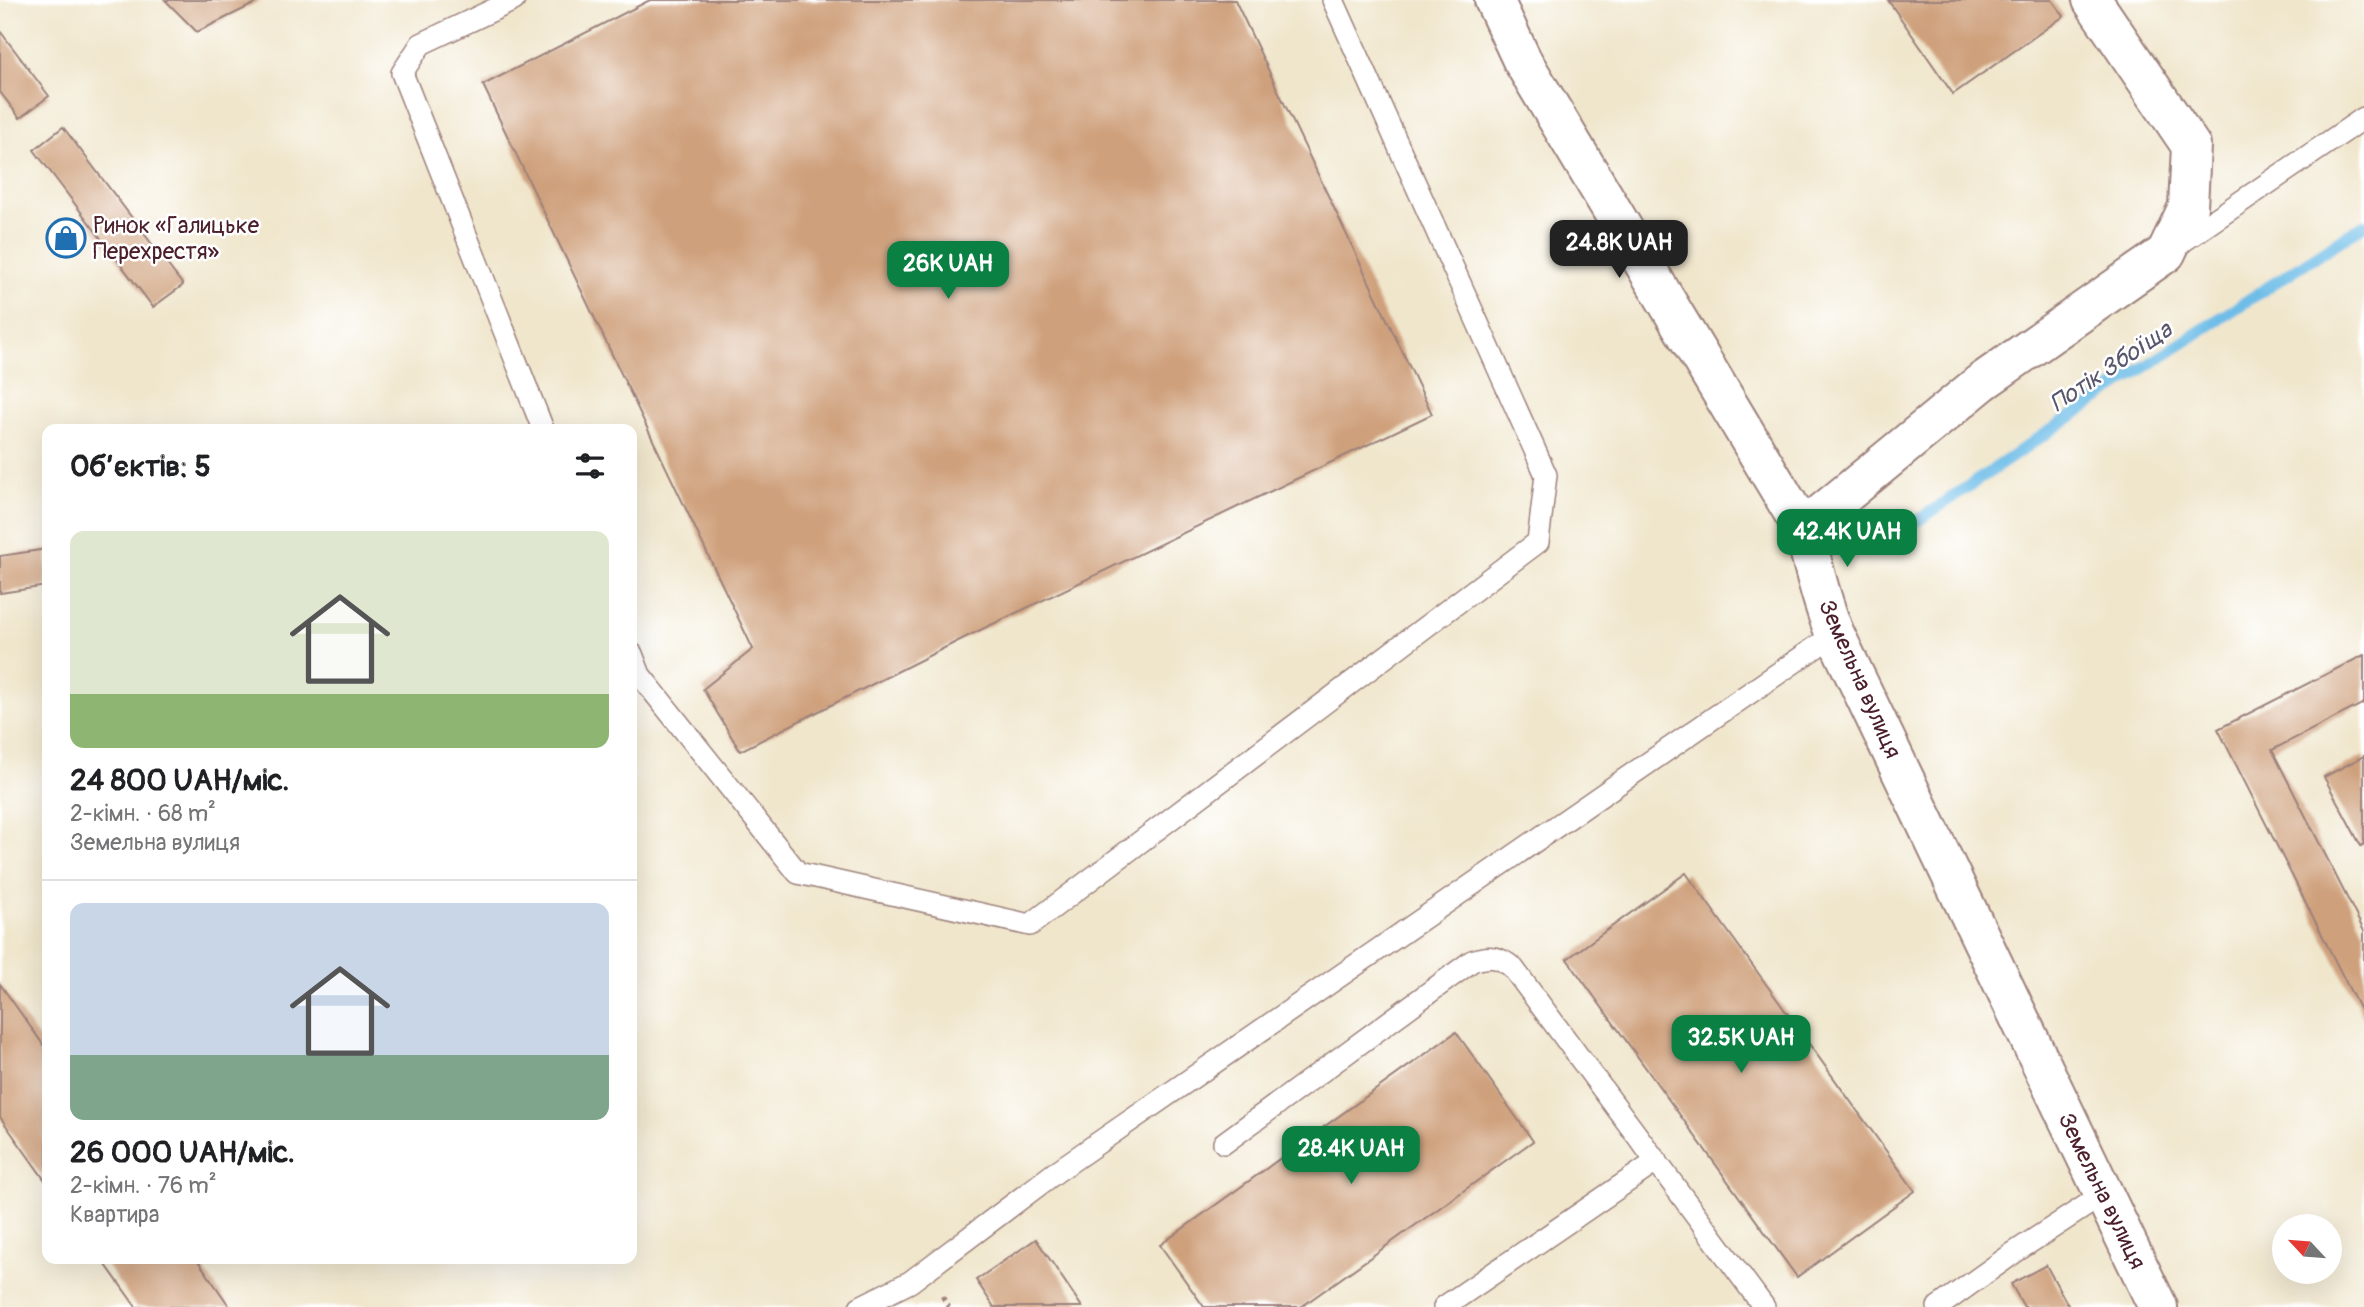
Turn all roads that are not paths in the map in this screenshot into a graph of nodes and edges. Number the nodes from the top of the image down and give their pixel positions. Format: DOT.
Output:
graph roads {
  1 [pos="514,0"];
  2 [pos="1333,0"];
  3 [pos="1494,0"];
  4 [pos="2092,0"];
  5 [pos="2364,118"];
  6 [pos="2166,253"];
  7 [pos="541,424"];
  8 [pos="1803,528"];
  9 [pos="1835,634"];
  10 [pos="637,667"];
  11 [pos="1224,1143"];
  12 [pos="1657,1161"];
  13 [pos="2104,1194"];
  14 [pos="860,1307"];
  15 [pos="1444,1307"];
  16 [pos="1764,1307"];
  17 [pos="1938,1307"];
  18 [pos="2158,1307"];
  1 -- 7 [label="lane"];
  2 -- 10 [label="lane"];
  3 -- 8 [label="street, Земельна вулиця"];
  4 -- 6 [label="street"];
  5 -- 6 [label="lane"];
  6 -- 8 [label="street"];
  8 -- 9 [label="street, Земельна вулиця"];
  9 -- 13 [label="street, Земельна вулиця"];
  9 -- 14 [label="lane"];
  11 -- 12 [label="lane"];
  12 -- 15 [label="lane"];
  12 -- 16 [label="lane"];
  13 -- 17 [label="lane"];
  13 -- 18 [label="street, Земельна вулиця"];
}
